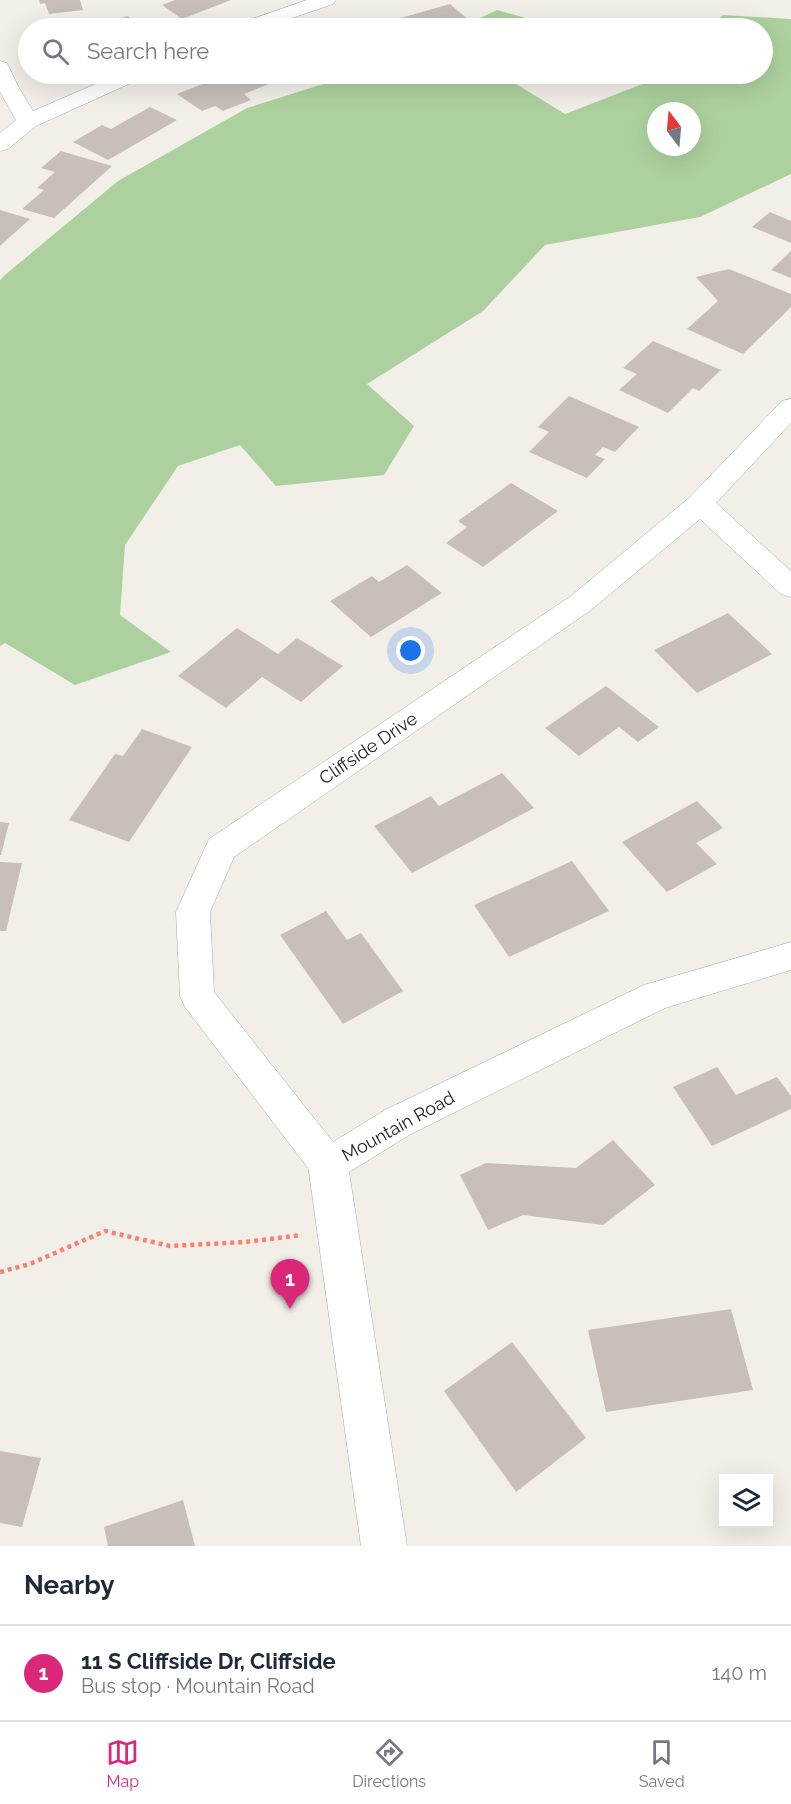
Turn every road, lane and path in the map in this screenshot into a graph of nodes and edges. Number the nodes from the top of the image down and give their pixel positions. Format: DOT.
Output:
graph roads {
  1 [pos="326,0"];
  2 [pos="302,3"];
  3 [pos="268,18"];
  4 [pos="0,67"];
  5 [pos="112,84"];
  6 [pos="28,121"];
  7 [pos="0,144"];
  8 [pos="791,407"];
  9 [pos="700,504"];
  10 [pos="791,587"];
  11 [pos="791,956"];
  12 [pos="328,1165"];
  13 [pos="338,1231"];
  14 [pos="0,1272"];
  15 [pos="384,1546"];
  1 -- 2 [label="street"];
  2 -- 3 [label="street"];
  4 -- 6 [label="street"];
  5 -- 6 [label="street"];
  6 -- 7 [label="street"];
  8 -- 9 [label="street, Cliffside Drive"];
  9 -- 10 [label="street"];
  9 -- 12 [label="street, Cliffside Drive"];
  11 -- 12 [label="street, Mountain Road"];
  12 -- 13 [label="street, Mountain Road"];
  13 -- 14 [label="path"];
  13 -- 15 [label="street, Mountain Road"];
}
